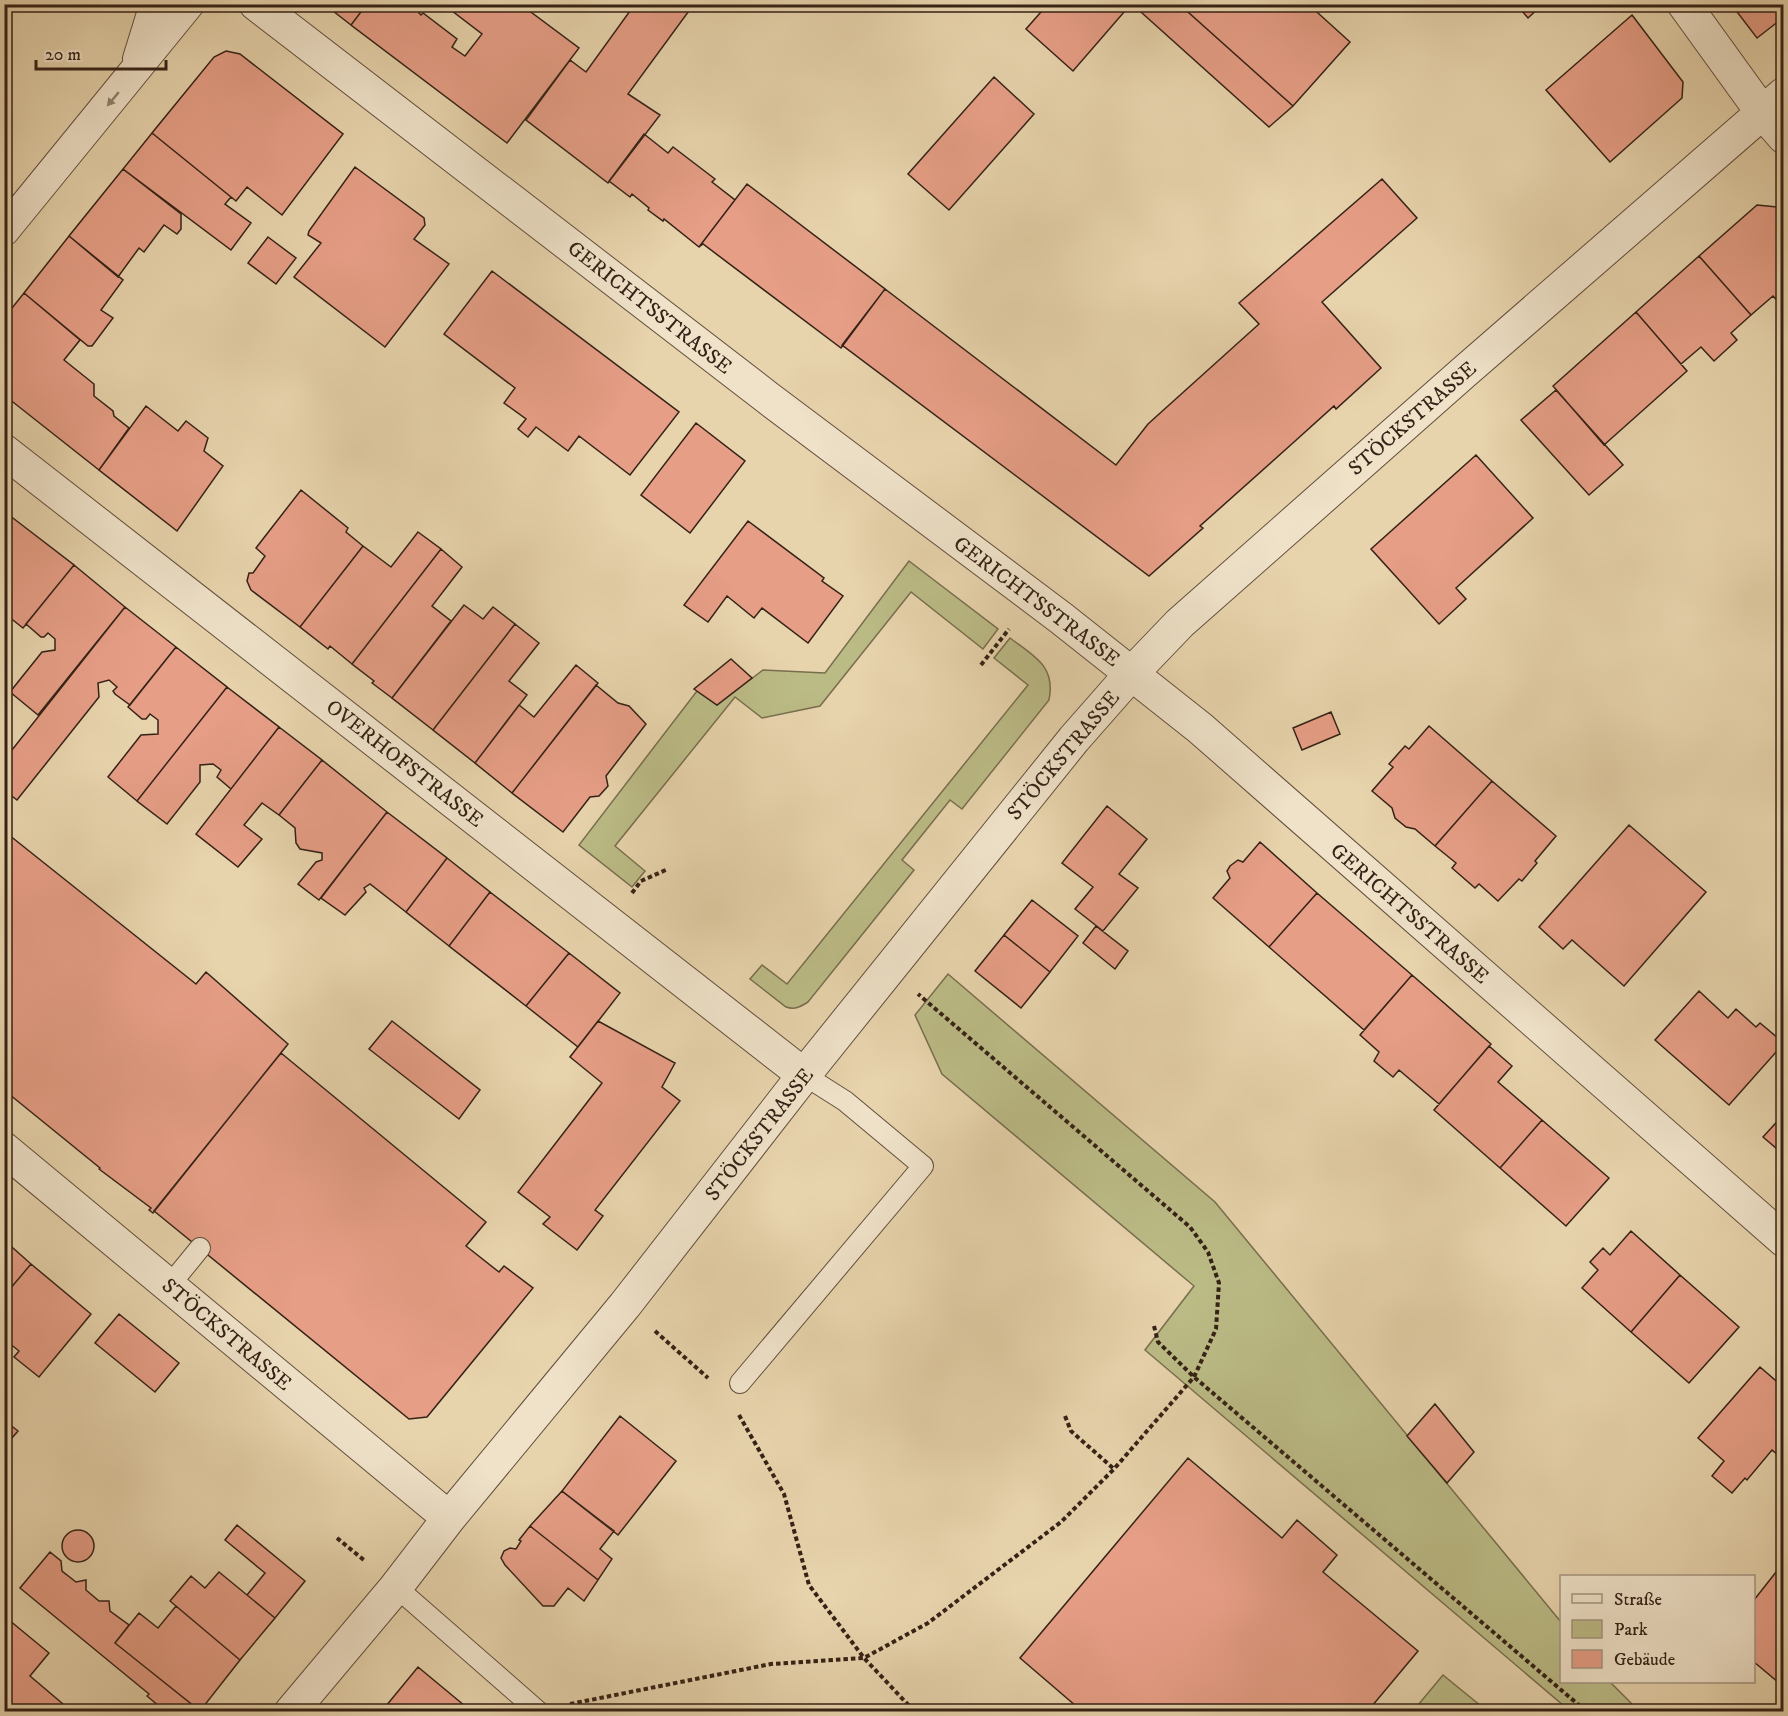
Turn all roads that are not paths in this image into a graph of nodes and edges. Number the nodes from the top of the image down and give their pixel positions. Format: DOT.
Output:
graph roads {
  1 [pos="154,4"];
  2 [pos="189,4"];
  3 [pos="256,4"];
  4 [pos="1684,4"];
  5 [pos="133,75"];
  6 [pos="1773,103"];
  7 [pos="1784,137"];
  8 [pos="4,231"];
  9 [pos="4,451"];
  10 [pos="1132,673"];
  11 [pos="804,1075"];
  12 [pos="4,1149"];
  13 [pos="1784,1240"];
  14 [pos="200,1248"];
  15 [pos="169,1286"];
  16 [pos="740,1383"];
  17 [pos="449,1518"];
  18 [pos="396,1587"];
  19 [pos="538,1710"];
  20 [pos="291,1712"];
  1 -- 5 [label="street"];
  2 -- 5 [label="street"];
  3 -- 10 [label="street, GERICHTSSTRASSE"];
  4 -- 6 [label="street"];
  5 -- 8 [label="street, one-way"];
  6 -- 7 [label="street"];
  6 -- 10 [label="street, STÖCKSTRASSE"];
  9 -- 11 [label="street, OVERHOFSTRASSE"];
  10 -- 11 [label="street, STÖCKSTRASSE"];
  10 -- 13 [label="street, GERICHTSSTRASSE"];
  11 -- 16 [label="lane"];
  11 -- 17 [label="street, STÖCKSTRASSE"];
  12 -- 15 [label="street, STÖCKSTRASSE"];
  14 -- 15 [label="lane"];
  15 -- 17 [label="street, STÖCKSTRASSE"];
  17 -- 18 [label="street, STÖCKSTRASSE"];
  18 -- 19 [label="lane"];
  18 -- 20 [label="street, STÖCKSTRASSE"];
}
